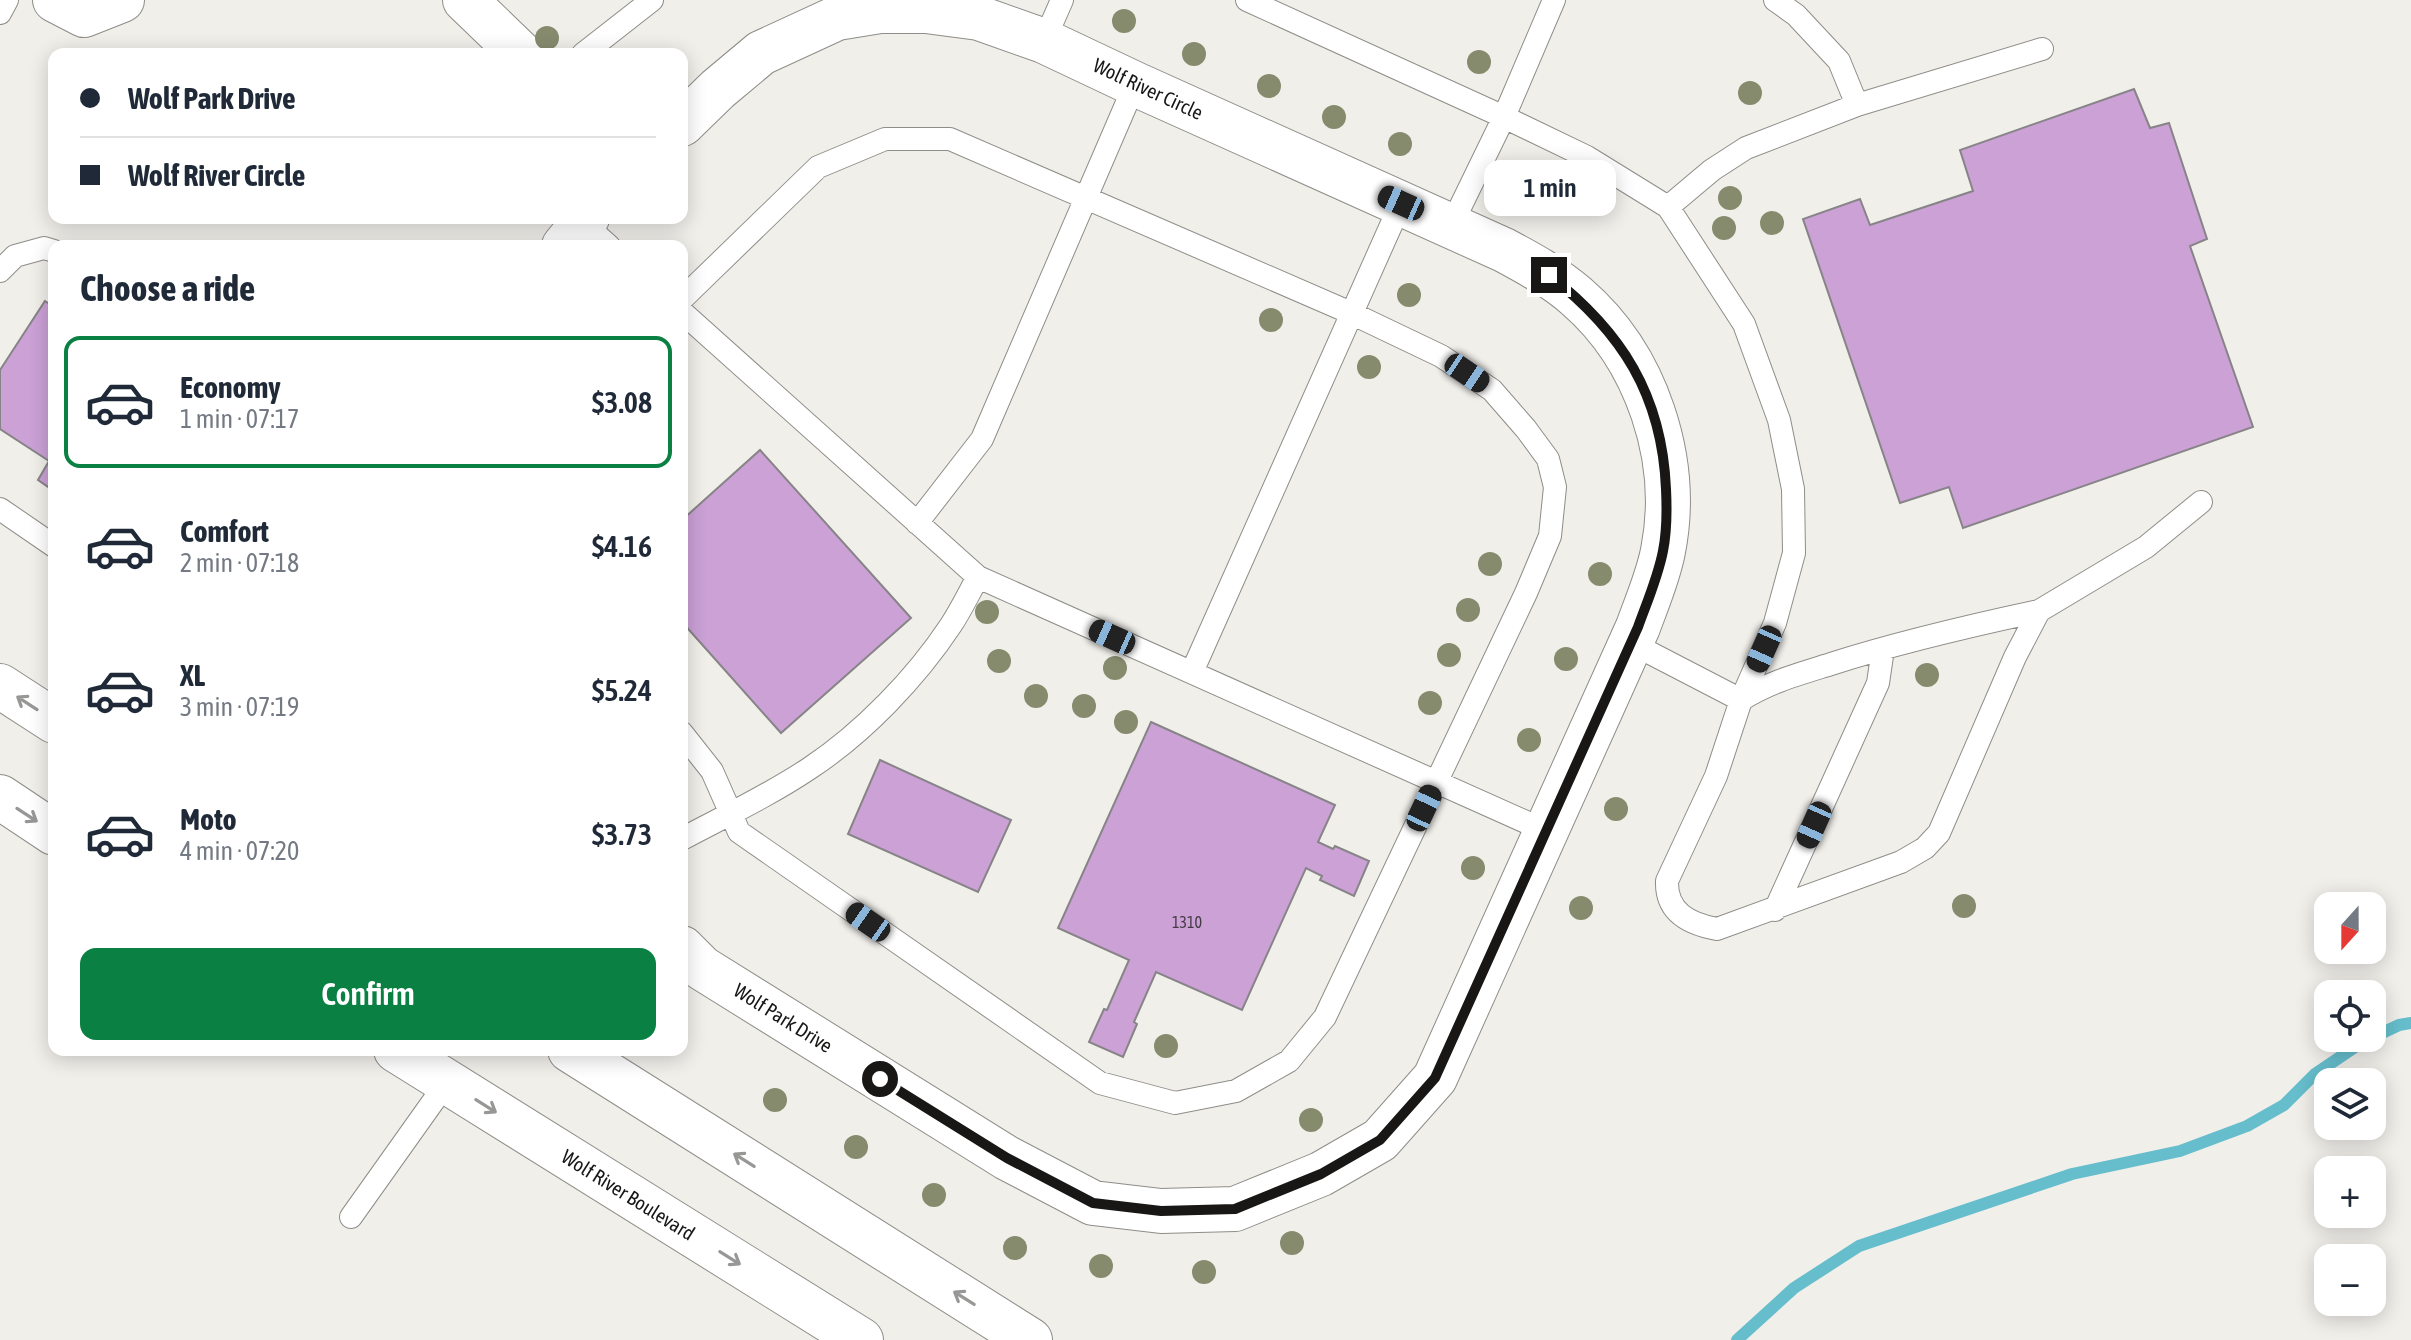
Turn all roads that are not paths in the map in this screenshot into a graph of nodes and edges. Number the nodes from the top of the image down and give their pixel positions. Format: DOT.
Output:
graph roads {
  1 [pos="7,0"];
  2 [pos="55,0"];
  3 [pos="122,0"];
  4 [pos="465,0"];
  5 [pos="652,0"];
  6 [pos="1062,0"];
  7 [pos="1247,0"];
  8 [pos="1554,0"];
  9 [pos="1775,0"];
  10 [pos="0,13"];
  11 [pos="1044,41"];
  12 [pos="515,48"];
  13 [pos="591,48"];
  14 [pos="2042,49"];
  15 [pos="1135,84"];
  16 [pos="1857,105"];
  17 [pos="1504,117"];
  18 [pos="688,118"];
  19 [pos="1085,199"];
  20 [pos="1401,203"];
  21 [pos="1668,207"];
  22 [pos="1451,226"];
  23 [pos="48,249"];
  24 [pos="0,271"];
  25 [pos="688,293"];
  26 [pos="1351,313"];
  27 [pos="688,317"];
  28 [pos="1604,325"];
  29 [pos="2201,502"];
  30 [pos="0,509"];
  31 [pos="917,523"];
  32 [pos="48,542"];
  33 [pos="978,577"];
  34 [pos="2039,611"];
  35 [pos="1631,643"];
  36 [pos="1883,649"];
  37 [pos="1192,672"];
  38 [pos="0,686"];
  39 [pos="1741,700"];
  40 [pos="48,717"];
  41 [pos="688,741"];
  42 [pos="1436,781"];
  43 [pos="0,797"];
  44 [pos="731,813"];
  45 [pos="48,829"];
  46 [pos="1546,831"];
  47 [pos="688,836"];
  48 [pos="1775,910"];
  49 [pos="688,954"];
  50 [pos="406,1056"];
  51 [pos="580,1056"];
  52 [pos="447,1082"];
  53 [pos="351,1217"];
  54 [pos="861,1340"];
  55 [pos="1030,1340"];
  1 -- 10 [label="lane"];
  2 -- 3 [label="street"];
  4 -- 12 [label="street"];
  5 -- 13 [label="lane"];
  6 -- 11 [label="lane"];
  7 -- 17 [label="lane"];
  8 -- 17 [label="lane"];
  9 -- 16 [label="lane"];
  11 -- 15 [label="street, Wolf River Circle"];
  11 -- 18 [label="street, Wolf River Circle"];
  14 -- 16 [label="lane"];
  15 -- 19 [label="lane"];
  15 -- 20 [label="street, Wolf River Circle"];
  16 -- 21 [label="lane"];
  17 -- 21 [label="lane"];
  17 -- 22 [label="lane"];
  19 -- 25 [label="lane"];
  19 -- 26 [label="lane"];
  19 -- 31 [label="lane"];
  20 -- 22 [label="street, Wolf River Circle"];
  20 -- 26 [label="lane"];
  21 -- 39 [label="lane"];
  22 -- 28 [label="street, Wolf River Circle"];
  23 -- 24 [label="lane"];
  26 -- 37 [label="lane"];
  26 -- 42 [label="lane"];
  27 -- 31 [label="lane"];
  28 -- 35 [label="street, Wolf Park Drive"];
  29 -- 34 [label="lane"];
  30 -- 32 [label="lane"];
  31 -- 33 [label="lane"];
  33 -- 37 [label="lane"];
  33 -- 44 [label="lane"];
  34 -- 36 [label="lane"];
  34 -- 48 [label="lane"];
  35 -- 39 [label="lane"];
  35 -- 46 [label="street, Wolf Park Drive"];
  36 -- 39 [label="lane"];
  36 -- 48 [label="lane"];
  37 -- 42 [label="lane"];
  40 -- 38 [label="street, one-way"];
  39 -- 48 [label="lane"];
  41 -- 44 [label="lane"];
  42 -- 44 [label="lane"];
  42 -- 46 [label="lane"];
  43 -- 45 [label="street, one-way"];
  44 -- 47 [label="lane"];
  46 -- 49 [label="street, Wolf Park Drive"];
  50 -- 52 [label="street, Wolf River Boulevard"];
  55 -- 51 [label="street, one-way"];
  52 -- 53 [label="lane"];
  52 -- 54 [label="street, Wolf River Boulevard, one-way"];
}
